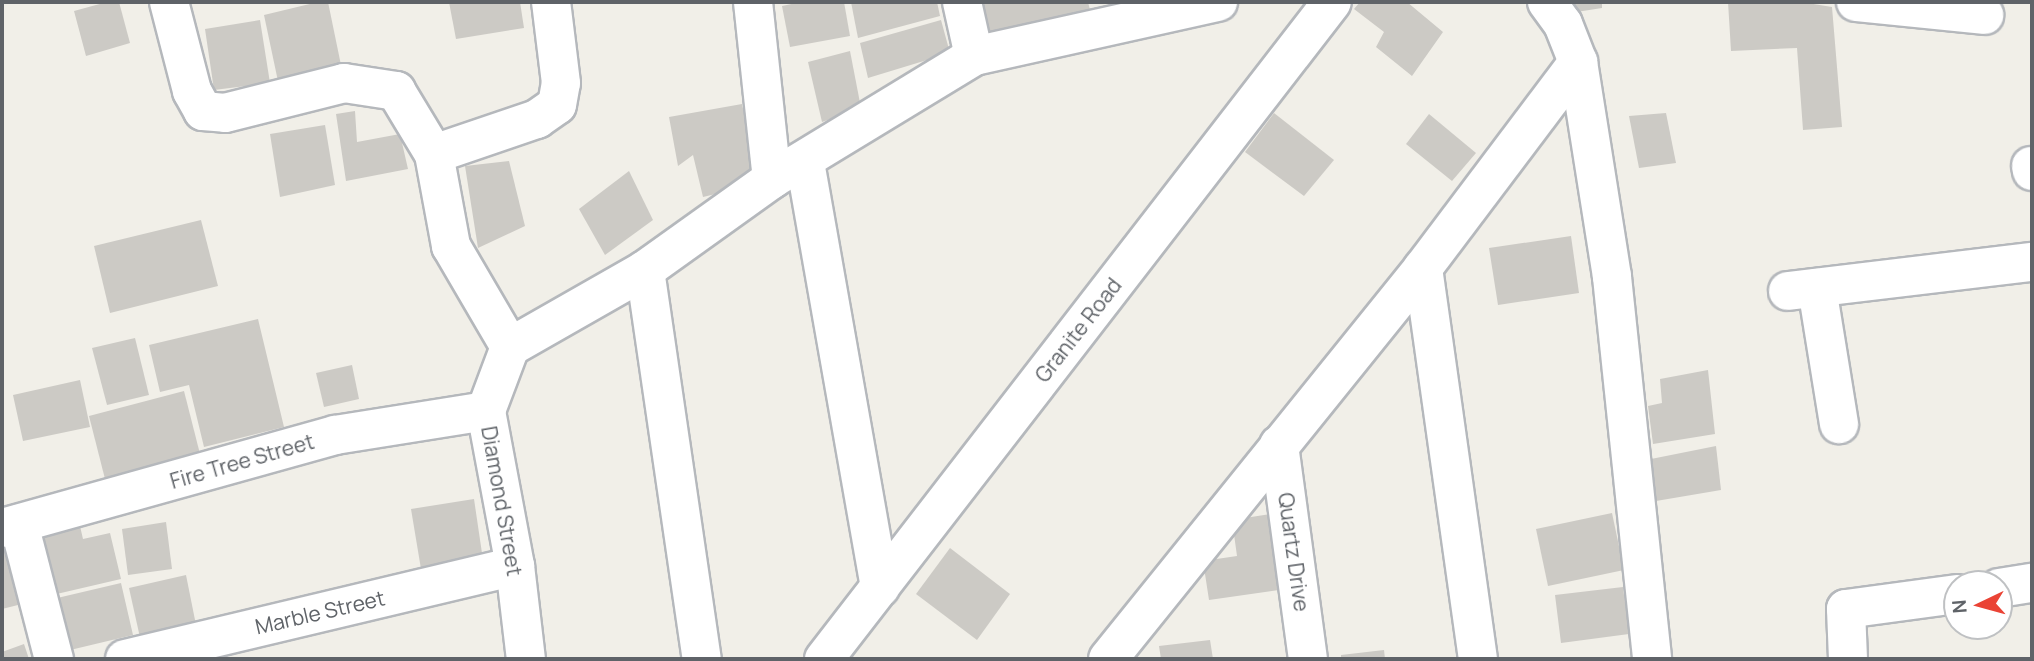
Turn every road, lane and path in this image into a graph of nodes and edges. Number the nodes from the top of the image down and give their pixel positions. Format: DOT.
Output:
graph roads {
  1 [pos="169,2"];
  2 [pos="551,2"];
  3 [pos="753,2"];
  4 [pos="962,2"];
  5 [pos="1218,2"];
  6 [pos="1547,2"];
  7 [pos="1856,2"];
  8 [pos="1327,3"];
  9 [pos="1133,9"];
  10 [pos="1984,15"];
  11 [pos="974,56"];
  12 [pos="1578,62"];
  13 [pos="435,155"];
  14 [pos="789,171"];
  15 [pos="2032,262"];
  16 [pos="1423,268"];
  17 [pos="645,270"];
  18 [pos="509,347"];
  19 [pos="486,411"];
  20 [pos="1839,424"];
  21 [pos="1279,445"];
  22 [pos="10,526"];
  23 [pos="515,566"];
  24 [pos="2032,583"];
  25 [pos="2013,586"];
  26 [pos="880,587"];
  27 [pos="1943,596"];
  28 [pos="54,659"];
  29 [pos="125,659"];
  30 [pos="526,659"];
  31 [pos="702,659"];
  32 [pos="824,659"];
  33 [pos="1108,659"];
  34 [pos="1308,659"];
  35 [pos="1478,659"];
  36 [pos="1652,659"];
  37 [pos="1848,659"];
  1 -- 13 [label="street"];
  2 -- 13 [label="street"];
  3 -- 14 [label="street"];
  4 -- 11 [label="street"];
  5 -- 9 [label="street"];
  6 -- 12 [label="street"];
  7 -- 10 [label="street"];
  8 -- 26 [label="street, Granite Road"];
  9 -- 11 [label="street"];
  11 -- 14 [label="street"];
  12 -- 16 [label="street"];
  12 -- 36 [label="street"];
  13 -- 18 [label="street"];
  14 -- 17 [label="street"];
  14 -- 26 [label="street"];
  15 -- 20 [label="street"];
  16 -- 21 [label="street"];
  16 -- 35 [label="street"];
  17 -- 18 [label="street"];
  17 -- 31 [label="street"];
  18 -- 19 [label="street, Diamond Street"];
  19 -- 22 [label="street, Fire Tree Street"];
  19 -- 23 [label="street, Diamond Street"];
  21 -- 33 [label="street"];
  21 -- 34 [label="street, Quartz Drive"];
  22 -- 28 [label="street"];
  23 -- 29 [label="street, Marble Street"];
  23 -- 30 [label="street, Diamond Street"];
  24 -- 25 [label="street"];
  26 -- 32 [label="street, Granite Road"];
  27 -- 37 [label="street"];
}
